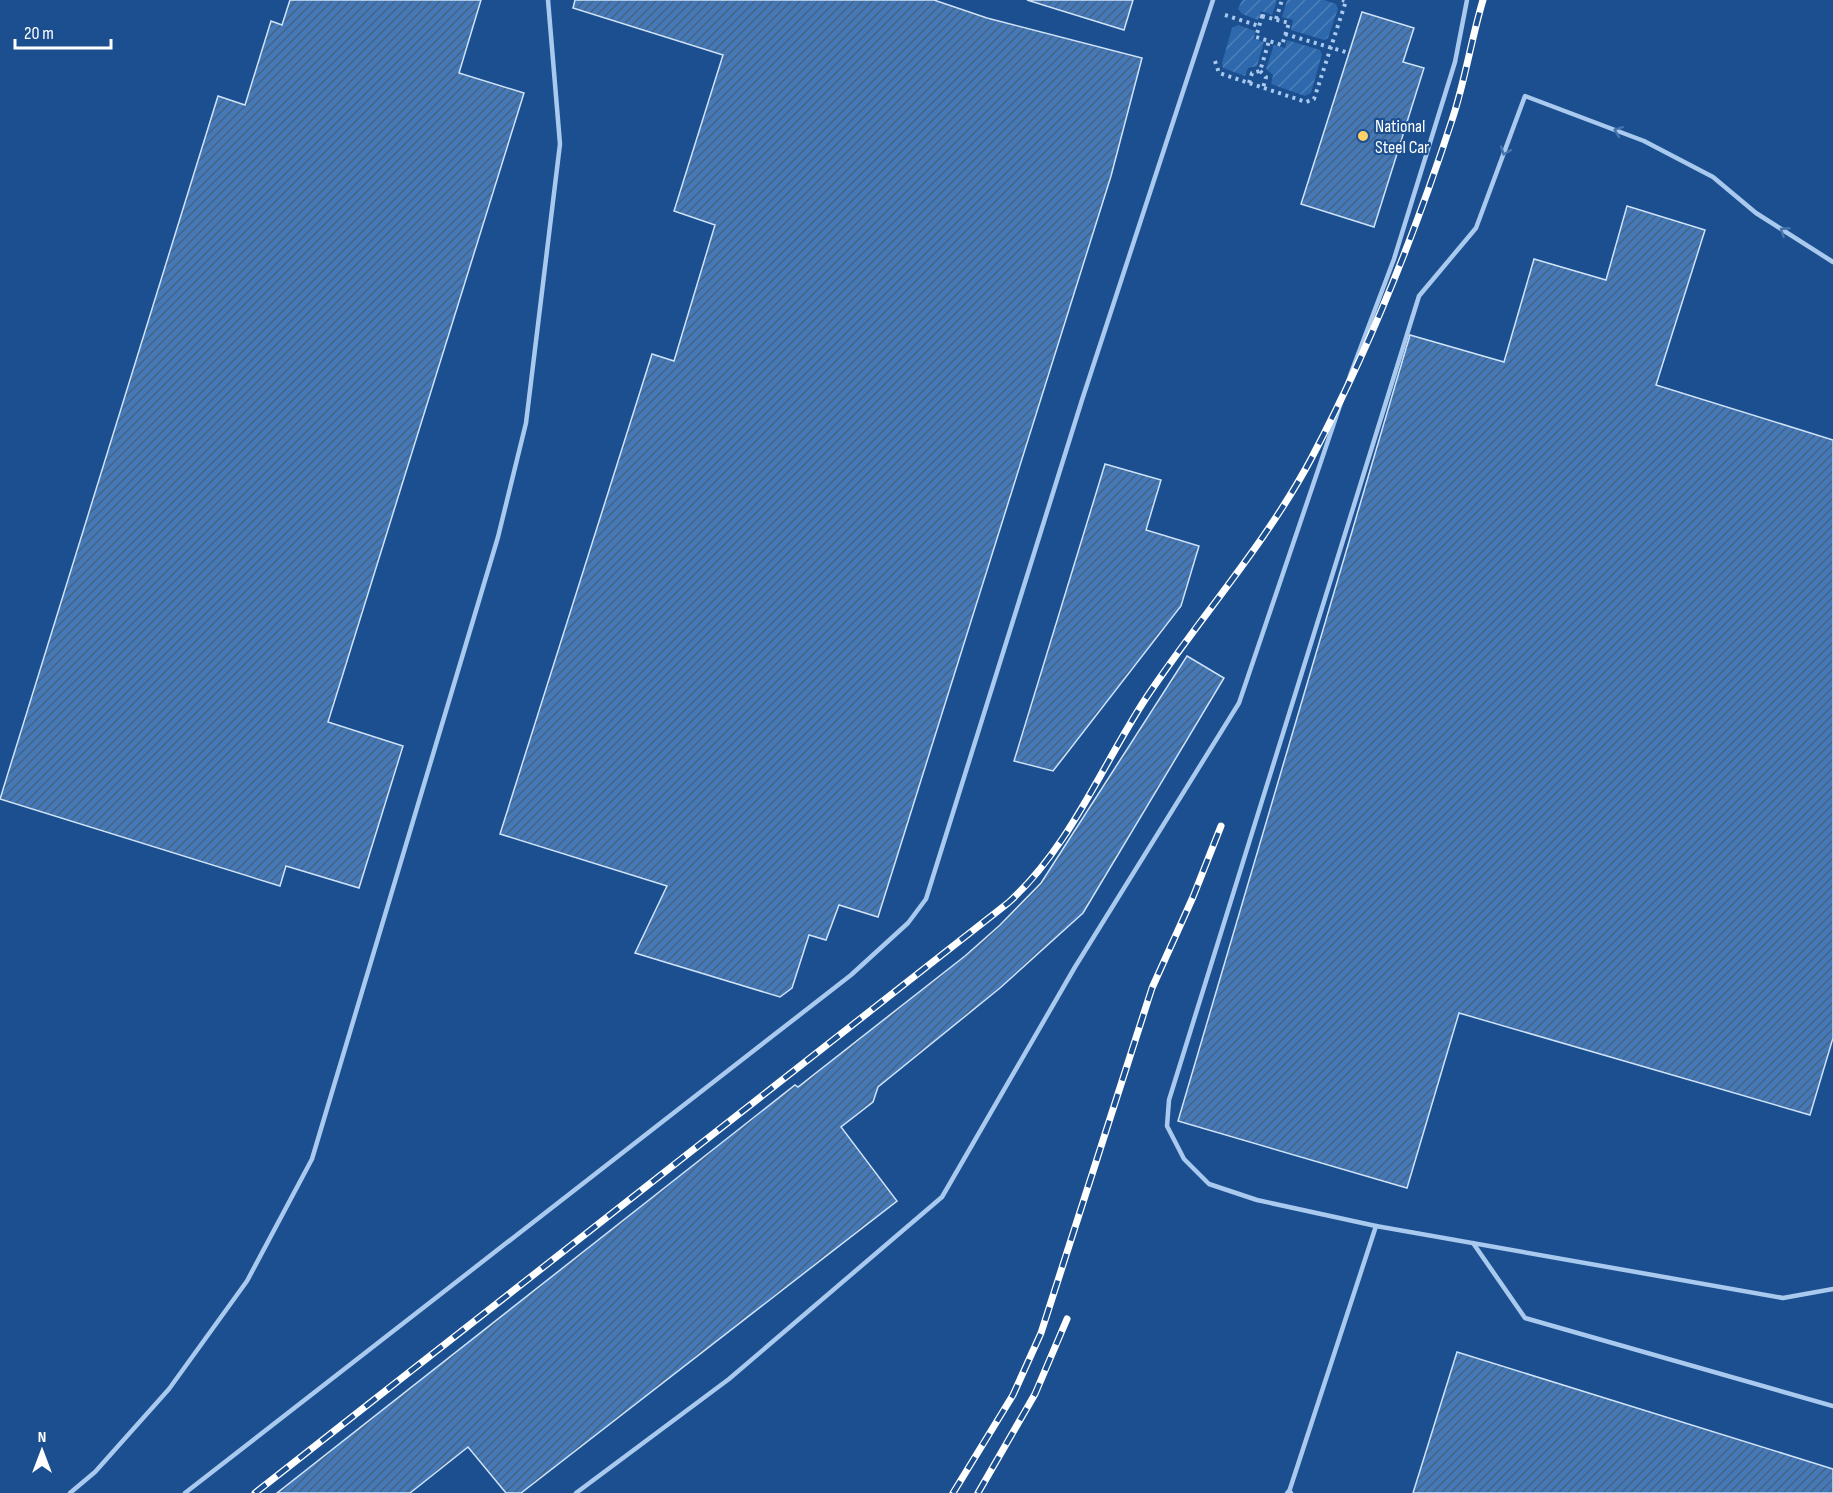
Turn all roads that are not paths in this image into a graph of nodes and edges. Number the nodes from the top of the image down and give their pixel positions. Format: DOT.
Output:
graph roads {
  1 [pos="548,0"];
  2 [pos="1213,0"];
  3 [pos="1467,0"];
  4 [pos="1833,262"];
  5 [pos="1376,1226"];
  6 [pos="1473,1243"];
  7 [pos="1833,1289"];
  8 [pos="1833,1406"];
  9 [pos="70,1493"];
  10 [pos="185,1493"];
  11 [pos="576,1493"];
  12 [pos="1289,1493"];
  1 -- 9 [label="lane"];
  2 -- 10 [label="lane"];
  3 -- 11 [label="lane"];
  4 -- 5 [label="lane, one-way"];
  5 -- 6 [label="lane"];
  5 -- 12 [label="lane"];
  6 -- 7 [label="lane"];
  6 -- 8 [label="lane"];
}
